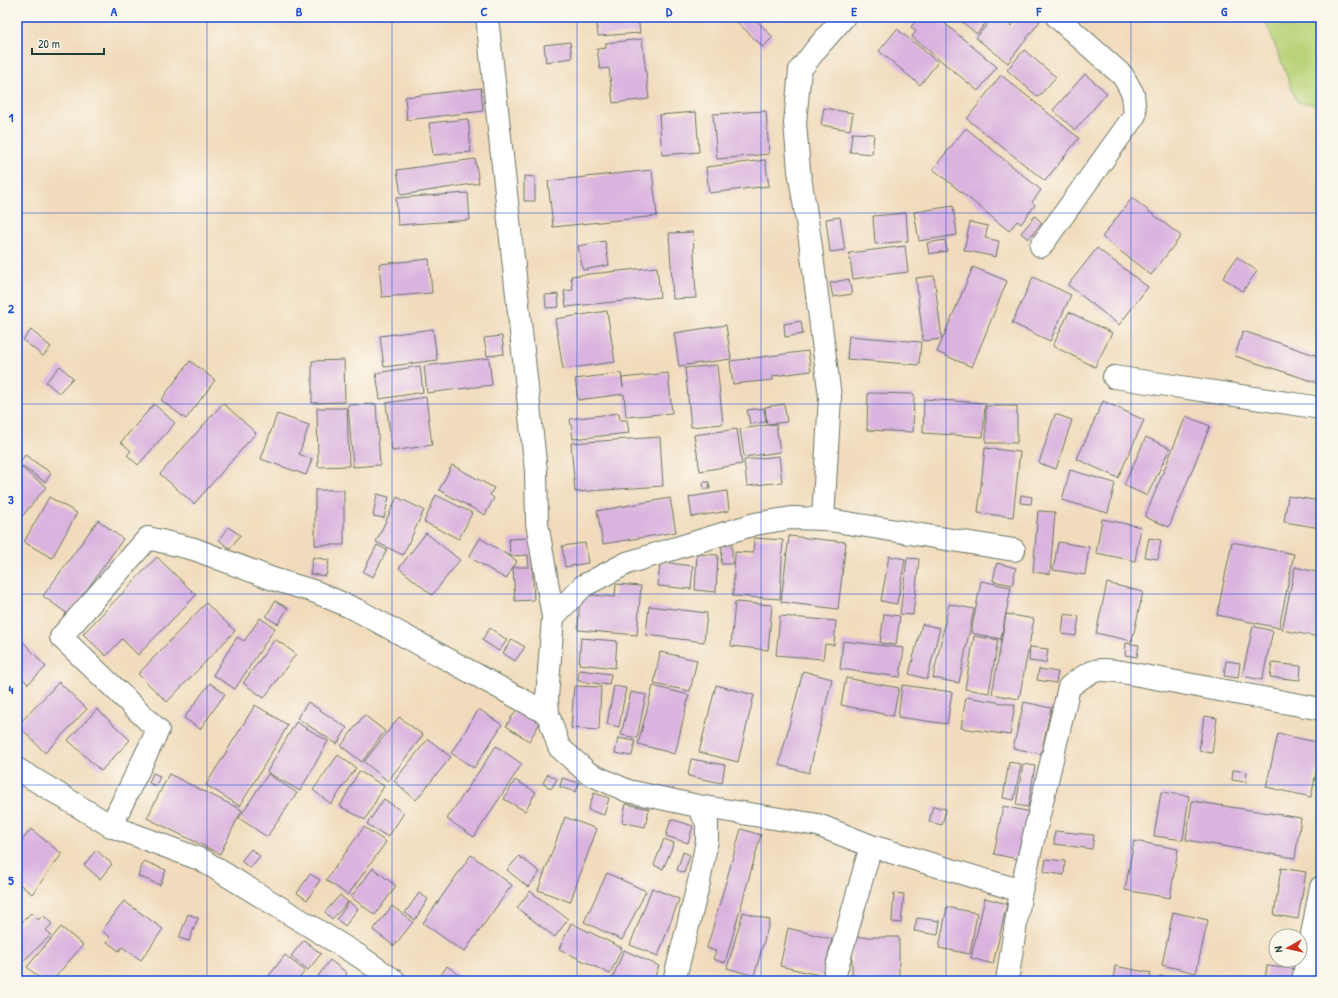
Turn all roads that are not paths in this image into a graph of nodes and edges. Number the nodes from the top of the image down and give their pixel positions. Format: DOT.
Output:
graph roads {
  1 [pos="487,17"];
  2 [pos="844,17"];
  3 [pos="1057,17"];
  4 [pos="1042,246"];
  5 [pos="1114,377"];
  6 [pos="1321,408"];
  7 [pos="823,519"];
  8 [pos="1014,550"];
  9 [pos="553,617"];
  10 [pos="1321,709"];
  11 [pos="548,714"];
  12 [pos="17,770"];
  13 [pos="698,806"];
  14 [pos="112,826"];
  15 [pos="871,846"];
  16 [pos="1021,891"];
  17 [pos="1321,892"];
  18 [pos="395,981"];
  19 [pos="674,981"];
  20 [pos="833,981"];
  21 [pos="1007,981"];
  22 [pos="1302,981"];
  1 -- 9 [label="street"];
  2 -- 7 [label="street"];
  3 -- 4 [label="street"];
  5 -- 6 [label="street"];
  7 -- 8 [label="street"];
  7 -- 9 [label="street"];
  9 -- 11 [label="street"];
  10 -- 16 [label="street"];
  11 -- 13 [label="street"];
  11 -- 14 [label="street"];
  12 -- 14 [label="street"];
  13 -- 15 [label="street"];
  13 -- 19 [label="street"];
  14 -- 18 [label="street"];
  15 -- 16 [label="street"];
  15 -- 20 [label="street"];
  16 -- 21 [label="street"];
  17 -- 22 [label="street"];
}
